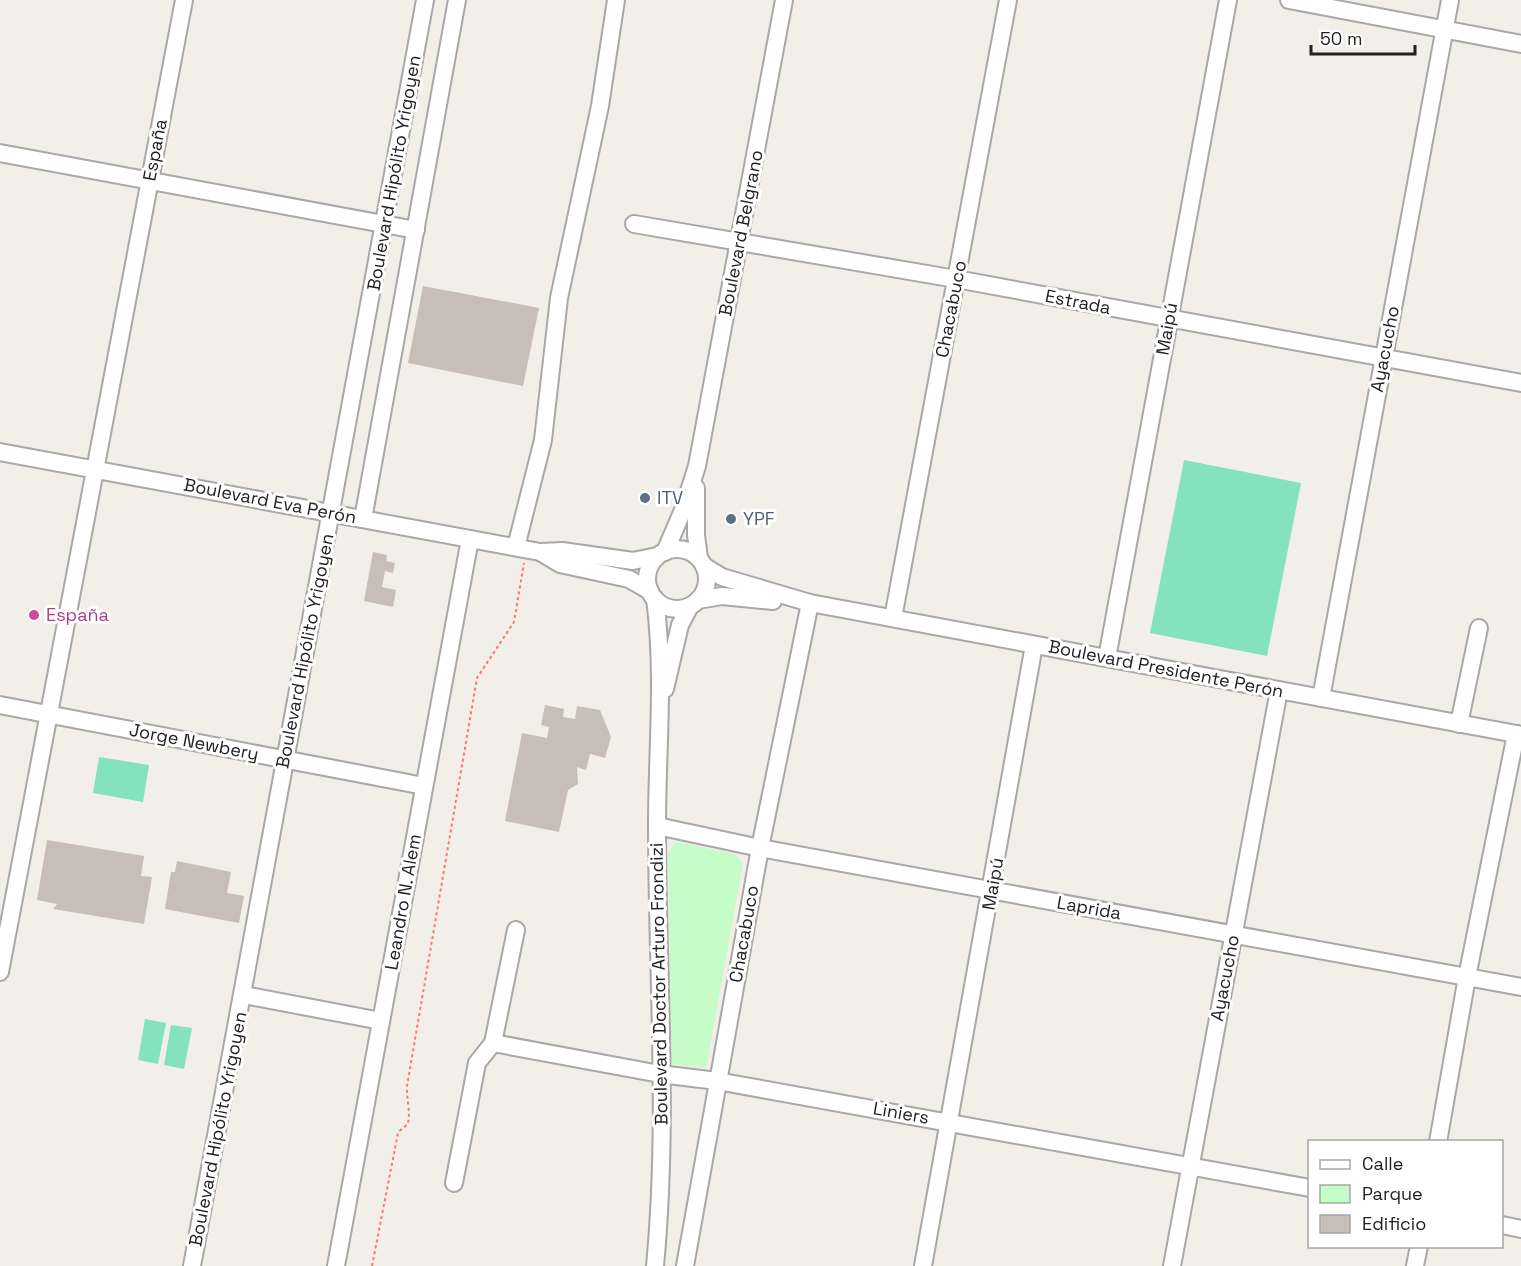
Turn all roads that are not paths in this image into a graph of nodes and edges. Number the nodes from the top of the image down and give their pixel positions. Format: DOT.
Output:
graph roads {
  1 [pos="184,0"];
  2 [pos="425,0"];
  3 [pos="457,0"];
  4 [pos="616,0"];
  5 [pos="784,0"];
  6 [pos="1008,0"];
  7 [pos="1228,0"];
  8 [pos="1289,0"];
  9 [pos="1450,0"];
  10 [pos="1445,29"];
  11 [pos="1521,44"];
  12 [pos="0,153"];
  13 [pos="150,180"];
  14 [pos="384,224"];
  15 [pos="634,224"];
  16 [pos="416,230"];
  17 [pos="740,241"];
  18 [pos="956,279"];
  19 [pos="1168,319"];
  20 [pos="1384,357"];
  21 [pos="1521,383"];
  22 [pos="0,452"];
  23 [pos="698,466"];
  24 [pos="93,468"];
  25 [pos="332,512"];
  26 [pos="363,519"];
  27 [pos="470,539"];
  28 [pos="527,549"];
  29 [pos="661,554"];
  30 [pos="701,562"];
  31 [pos="652,595"];
  32 [pos="694,603"];
  33 [pos="810,603"];
  34 [pos="893,618"];
  35 [pos="1479,628"];
  36 [pos="1034,645"];
  37 [pos="1107,658"];
  38 [pos="1279,690"];
  39 [pos="1321,698"];
  40 [pos="661,701"];
  41 [pos="0,705"];
  42 [pos="48,714"];
  43 [pos="1459,724"];
  44 [pos="1519,735"];
  45 [pos="285,759"];
  46 [pos="424,786"];
  47 [pos="657,826"];
  48 [pos="760,848"];
  49 [pos="992,890"];
  50 [pos="516,930"];
  51 [pos="1233,934"];
  52 [pos="2,947"];
  53 [pos="0,972"];
  54 [pos="1467,977"];
  55 [pos="1521,987"];
  56 [pos="244,995"];
  57 [pos="381,1021"];
  58 [pos="493,1043"];
  59 [pos="660,1074"];
  60 [pos="717,1081"];
  61 [pos="950,1122"];
  62 [pos="1438,1140"];
  63 [pos="1190,1165"];
  64 [pos="454,1183"];
  65 [pos="1308,1188"];
  66 [pos="1503,1225"];
  67 [pos="1521,1229"];
  68 [pos="1419,1248"];
  69 [pos="192,1266"];
  70 [pos="336,1266"];
  71 [pos="655,1266"];
  72 [pos="685,1266"];
  73 [pos="923,1266"];
  74 [pos="1172,1266"];
  75 [pos="1415,1266"];
  1 -- 13 [label="street, España"];
  2 -- 14 [label="street, Boulevard Hipólito Yrigoyen"];
  3 -- 16 [label="street, Boulevard Hipólito Yrigoyen"];
  4 -- 28 [label="street"];
  5 -- 17 [label="street, Boulevard Belgrano"];
  6 -- 18 [label="street, Chacabuco"];
  7 -- 19 [label="street, Maipú"];
  8 -- 10 [label="street"];
  9 -- 10 [label="street, Ayacucho"];
  10 -- 11 [label="street"];
  10 -- 20 [label="street, Ayacucho"];
  12 -- 13 [label="street"];
  13 -- 14 [label="street"];
  13 -- 24 [label="street, España"];
  14 -- 16 [label="street"];
  14 -- 25 [label="street, Boulevard Hipólito Yrigoyen"];
  15 -- 17 [label="street, Estrada"];
  16 -- 26 [label="street, Boulevard Hipólito Yrigoyen"];
  17 -- 18 [label="street, Estrada"];
  17 -- 23 [label="street, Boulevard Belgrano"];
  18 -- 19 [label="street, Estrada"];
  18 -- 34 [label="street, Chacabuco"];
  19 -- 20 [label="street, Estrada"];
  19 -- 37 [label="street, Maipú"];
  20 -- 21 [label="street, Estrada"];
  20 -- 39 [label="street, Ayacucho"];
  22 -- 24 [label="street, Boulevard Eva Perón"];
  23 -- 29 [label="street, Boulevard Belgrano"];
  23 -- 30 [label="street, Boulevard Belgrano"];
  24 -- 25 [label="street, Boulevard Eva Perón"];
  24 -- 42 [label="street, España"];
  25 -- 26 [label="street, Boulevard Eva Perón"];
  25 -- 45 [label="street, Boulevard Hipólito Yrigoyen"];
  26 -- 27 [label="street, Boulevard Eva Perón"];
  27 -- 28 [label="street, Boulevard Eva Perón"];
  27 -- 46 [label="street, Leandro N. Alem"];
  28 -- 29 [label="street, Boulevard Presidente Perón"];
  28 -- 31 [label="street, Boulevard Presidente Perón"];
  29 -- 30 [label="street, Boulevard Presidente Perón"];
  29 -- 31 [label="street"];
  30 -- 32 [label="street"];
  30 -- 33 [label="street, Boulevard Presidente Perón"];
  31 -- 32 [label="street, Boulevard Presidente Perón"];
  31 -- 40 [label="street, Boulevard Doctor Arturo Frondizi"];
  32 -- 33 [label="street, Boulevard Presidente Perón"];
  32 -- 40 [label="street, Boulevard Doctor Arturo Frondizi"];
  33 -- 34 [label="street, Boulevard Presidente Perón"];
  33 -- 48 [label="street, Chacabuco"];
  34 -- 36 [label="street, Boulevard Presidente Perón"];
  35 -- 43 [label="street"];
  36 -- 37 [label="street, Boulevard Presidente Perón"];
  36 -- 49 [label="street, Maipú"];
  37 -- 38 [label="street, Boulevard Presidente Perón"];
  38 -- 39 [label="street, Boulevard Presidente Perón"];
  38 -- 51 [label="street, Ayacucho"];
  39 -- 43 [label="street, Boulevard Presidente Perón"];
  40 -- 47 [label="street, Boulevard Doctor Arturo Frondizi"];
  41 -- 42 [label="street, Jorge Newbery"];
  42 -- 45 [label="street, Jorge Newbery"];
  42 -- 52 [label="street, España"];
  43 -- 44 [label="street, Boulevard Presidente Perón"];
  44 -- 54 [label="street"];
  45 -- 46 [label="street, Jorge Newbery"];
  45 -- 56 [label="street, Boulevard Hipólito Yrigoyen"];
  46 -- 57 [label="street, Leandro N. Alem"];
  47 -- 48 [label="street, Laprida"];
  47 -- 59 [label="street, Boulevard Doctor Arturo Frondizi"];
  48 -- 49 [label="street, Laprida"];
  48 -- 60 [label="street, Chacabuco"];
  49 -- 51 [label="street, Laprida"];
  49 -- 61 [label="street, Maipú"];
  50 -- 58 [label="street"];
  51 -- 54 [label="street, Laprida"];
  51 -- 63 [label="street, Ayacucho"];
  52 -- 53 [label="street, España"];
  54 -- 55 [label="street, Laprida"];
  54 -- 62 [label="street"];
  56 -- 57 [label="street"];
  56 -- 69 [label="street, Boulevard Hipólito Yrigoyen"];
  57 -- 70 [label="street, Leandro N. Alem"];
  58 -- 59 [label="street, Liniers"];
  58 -- 64 [label="street"];
  59 -- 60 [label="street, Liniers"];
  59 -- 71 [label="street, Boulevard Doctor Arturo Frondizi"];
  60 -- 61 [label="street, Liniers"];
  60 -- 72 [label="street, Chacabuco"];
  61 -- 63 [label="street, Liniers"];
  61 -- 73 [label="street, Maipú"];
  63 -- 65 [label="street, Liniers"];
  63 -- 74 [label="street, Ayacucho"];
  66 -- 67 [label="street"];
  68 -- 75 [label="street"];
}
